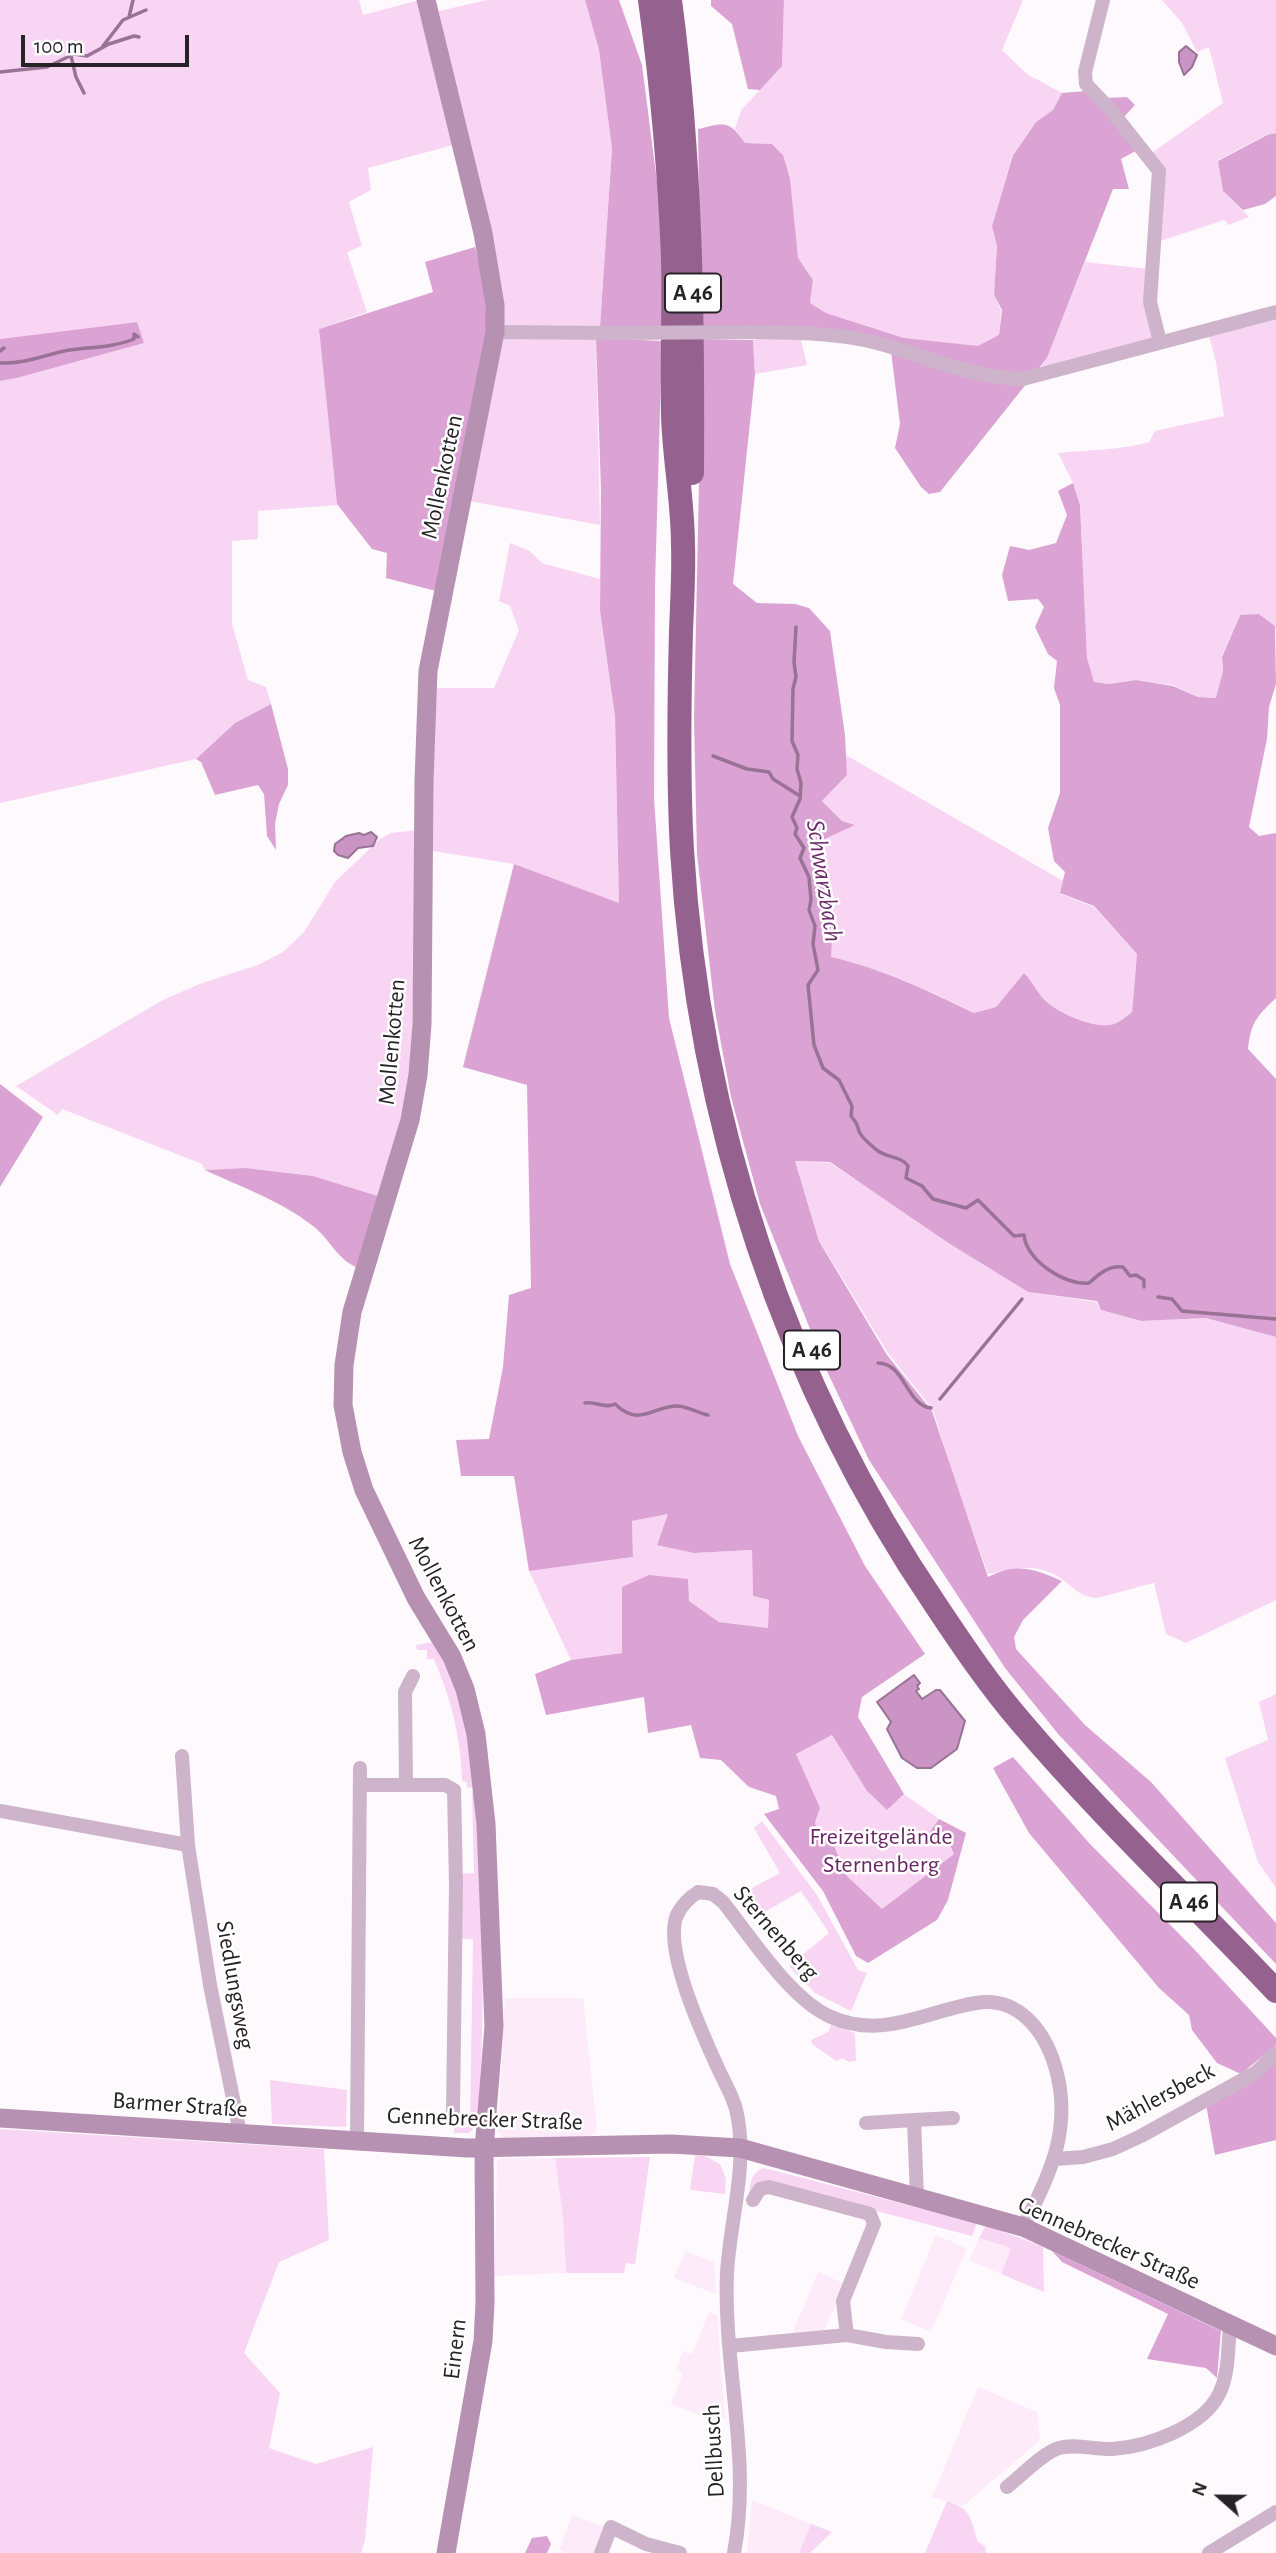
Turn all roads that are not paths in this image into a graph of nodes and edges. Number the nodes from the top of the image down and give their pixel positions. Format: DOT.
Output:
graph roads {
  1 [pos="426,0"];
  2 [pos="650,0"];
  3 [pos="670,0"];
  4 [pos="1104,0"];
  5 [pos="638,25"];
  6 [pos="665,130"];
  7 [pos="1276,312"];
  8 [pos="495,332"];
  9 [pos="1160,342"];
  10 [pos="413,1676"];
  11 [pos="182,1756"];
  12 [pos="360,1768"];
  13 [pos="360,1785"];
  14 [pos="406,1785"];
  15 [pos="0,1811"];
  16 [pos="188,1845"];
  17 [pos="1276,1969"];
  18 [pos="1276,1991"];
  19 [pos="1276,2053"];
  20 [pos="453,2112"];
  21 [pos="0,2118"];
  22 [pos="953,2118"];
  23 [pos="914,2120"];
  24 [pos="866,2123"];
  25 [pos="240,2133"];
  26 [pos="358,2139"];
  27 [pos="740,2148"];
  28 [pos="484,2149"];
  29 [pos="1055,2159"];
  30 [pos="917,2196"];
  31 [pos="753,2200"];
  32 [pos="1023,2227"];
  33 [pos="1230,2325"];
  34 [pos="847,2335"];
  35 [pos="918,2344"];
  36 [pos="730,2346"];
  37 [pos="1276,2346"];
  38 [pos="1007,2487"];
  39 [pos="1276,2512"];
  40 [pos="641,2549"];
  41 [pos="446,2553"];
  42 [pos="601,2553"];
  43 [pos="680,2553"];
  44 [pos="734,2553"];
  45 [pos="1209,2553"];
  1 -- 8 [label="main road, Mollenkotten"];
  2 -- 6 [label="highway, A 46"];
  3 -- 17 [label="highway, A 46"];
  4 -- 9 [label="street"];
  5 -- 6 [label="highway"];
  6 -- 18 [label="highway, A 46"];
  7 -- 9 [label="street"];
  8 -- 9 [label="street, bridge"];
  8 -- 28 [label="main road, Mollenkotten"];
  10 -- 14 [label="street"];
  11 -- 16 [label="street, Siedlungsweg"];
  12 -- 13 [label="street, Gennebrecker Straße"];
  13 -- 14 [label="street, Gennebrecker Straße"];
  13 -- 26 [label="street, Gennebrecker Straße"];
  14 -- 20 [label="street, Gennebrecker Straße"];
  15 -- 16 [label="street"];
  16 -- 25 [label="street, Siedlungsweg"];
  19 -- 29 [label="street, Mählersbeck"];
  21 -- 25 [label="main road, Barmer Straße"];
  22 -- 23 [label="street"];
  23 -- 24 [label="street"];
  23 -- 30 [label="street"];
  25 -- 26 [label="main road, Barmer Straße"];
  26 -- 28 [label="main road, Gennebrecker Straße"];
  27 -- 28 [label="main road, Gennebrecker Straße"];
  27 -- 29 [label="street, Sternenberg"];
  27 -- 30 [label="main road, Gennebrecker Straße"];
  27 -- 36 [label="street, Dellbusch"];
  28 -- 41 [label="main road, Einern"];
  29 -- 32 [label="street, Sternenberg"];
  30 -- 32 [label="main road, Gennebrecker Straße"];
  31 -- 34 [label="street"];
  32 -- 33 [label="main road, Gennebrecker Straße"];
  33 -- 37 [label="main road, Gennebrecker Straße"];
  33 -- 38 [label="street"];
  34 -- 35 [label="street"];
  34 -- 36 [label="street"];
  36 -- 44 [label="street, Dellbusch"];
  39 -- 45 [label="street"];
  40 -- 42 [label="street"];
  40 -- 43 [label="street"];
}
